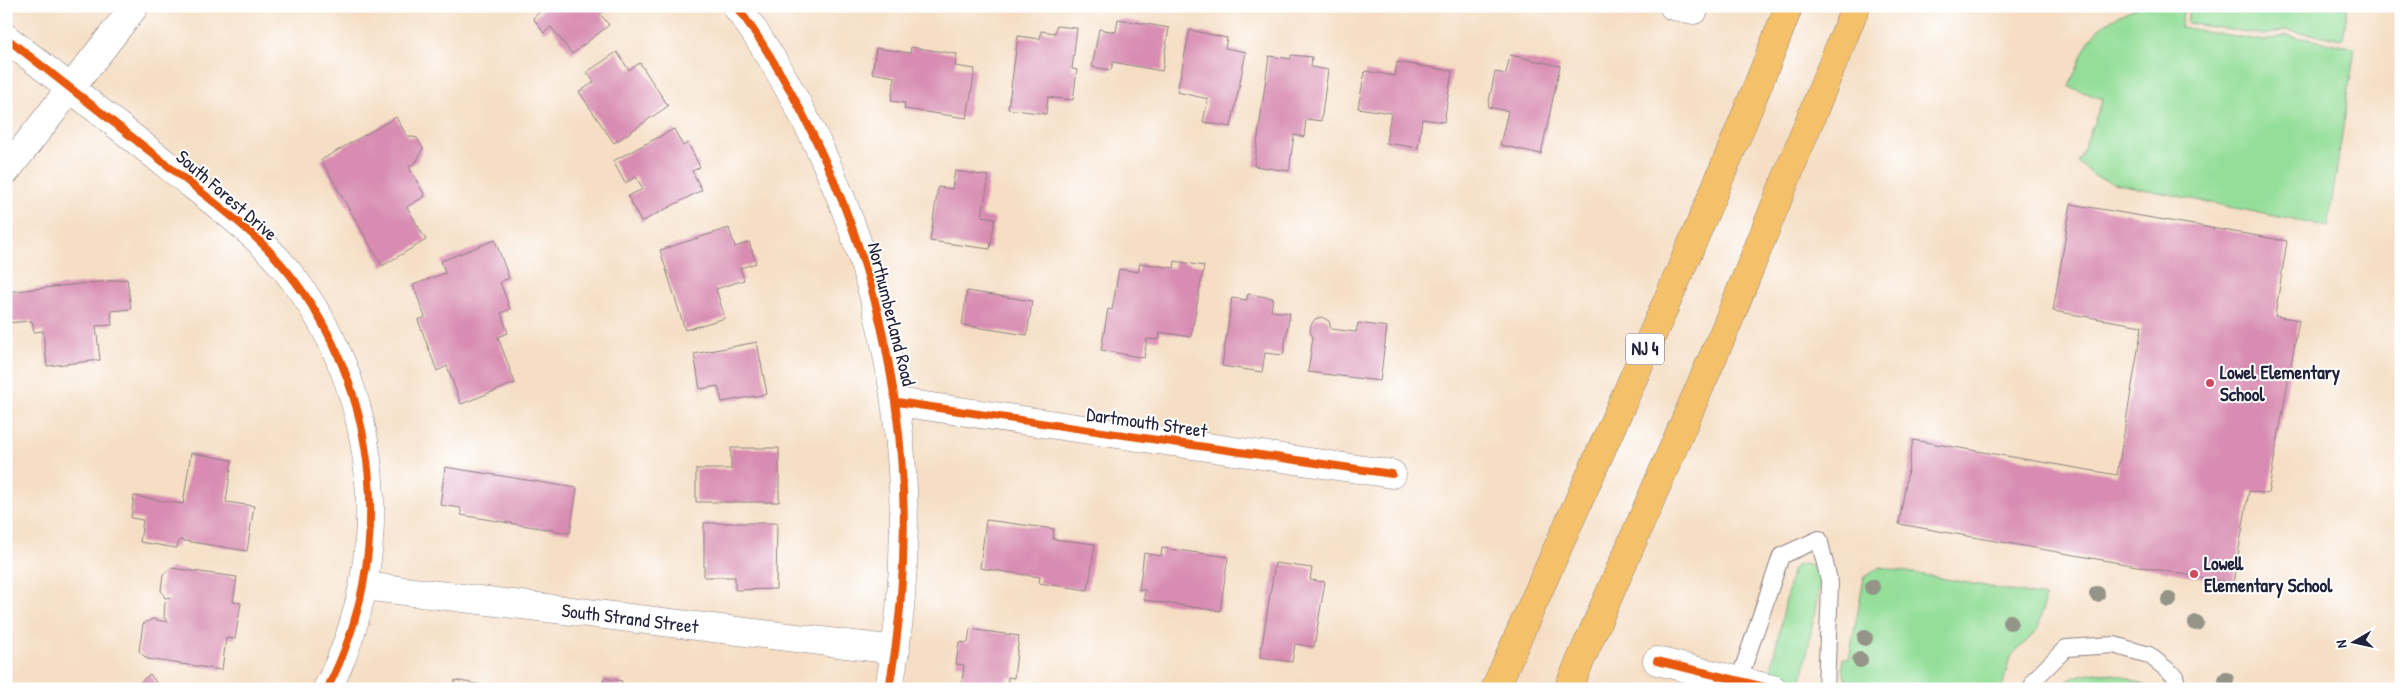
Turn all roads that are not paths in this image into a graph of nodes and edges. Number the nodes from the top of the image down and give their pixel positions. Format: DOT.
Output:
graph roads {
  1 [pos="136,6"];
  2 [pos="736,6"];
  3 [pos="1789,6"];
  4 [pos="1856,6"];
  5 [pos="6,38"];
  6 [pos="71,88"];
  7 [pos="6,171"];
  8 [pos="896,402"];
  9 [pos="1392,474"];
  10 [pos="364,586"];
  11 [pos="896,650"];
  12 [pos="1657,660"];
  13 [pos="1739,680"];
  14 [pos="327,689"];
  15 [pos="889,689"];
  16 [pos="1494,689"];
  17 [pos="1568,689"];
  18 [pos="1773,689"];
  19 [pos="1826,689"];
  20 [pos="2032,689"];
  21 [pos="2178,689"];
  1 -- 6 [label="street"];
  2 -- 8 [label="street, Northumberland Road"];
  3 -- 16 [label="highway, NJ 4"];
  4 -- 17 [label="highway"];
  5 -- 6 [label="street, South Forest Drive"];
  6 -- 7 [label="street"];
  6 -- 10 [label="street, South Forest Drive"];
  8 -- 9 [label="street, Dartmouth Street"];
  8 -- 11 [label="street, Northumberland Road"];
  10 -- 11 [label="street, South Strand Street"];
  10 -- 14 [label="street, South Forest Drive"];
  11 -- 15 [label="street, Northumberland Road"];
  12 -- 13 [label="street"];
  13 -- 18 [label="street"];
  13 -- 19 [label="lane"];
  20 -- 21 [label="lane"];
}
